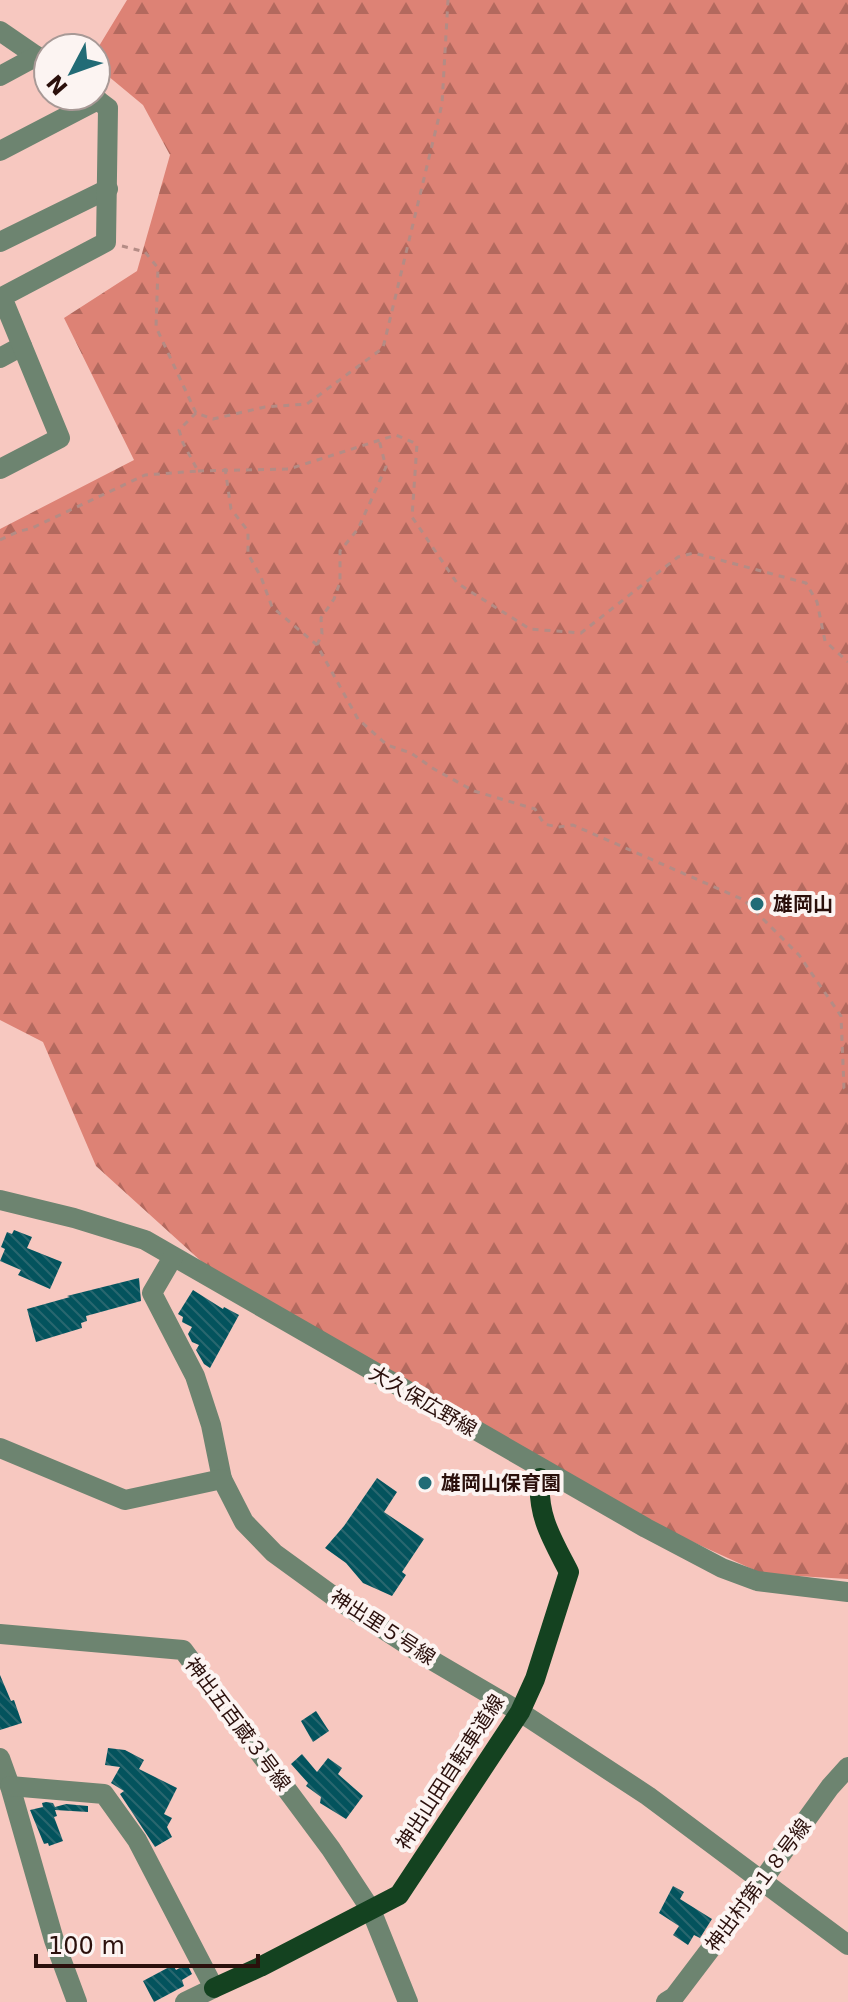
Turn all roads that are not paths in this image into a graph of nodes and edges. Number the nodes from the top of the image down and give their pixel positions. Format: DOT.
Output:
graph roads {
  1 [pos="0,31"];
  2 [pos="32,53"];
  3 [pos="32,64"];
  4 [pos="0,76"];
  5 [pos="70,112"];
  6 [pos="108,112"];
  7 [pos="0,151"];
  8 [pos="108,189"];
  9 [pos="0,242"];
  10 [pos="22,346"];
  11 [pos="0,358"];
  12 [pos="0,469"];
  13 [pos="0,1200"];
  14 [pos="173,1257"];
  15 [pos="0,1448"];
  16 [pos="539,1472"];
  17 [pos="222,1479"];
  18 [pos="848,1592"];
  19 [pos="0,1634"];
  20 [pos="520,1712"];
  21 [pos="0,1758"];
  22 [pos="848,1767"];
  23 [pos="10,1786"];
  24 [pos="762,1881"];
  25 [pos="371,1910"];
  26 [pos="848,1945"];
  27 [pos="214,1988"];
  28 [pos="77,2002"];
  29 [pos="185,2002"];
  30 [pos="408,2002"];
  31 [pos="666,2002"];
  1 -- 2 [label="street"];
  3 -- 4 [label="street"];
  5 -- 7 [label="street"];
  6 -- 8 [label="street"];
  8 -- 9 [label="street"];
  8 -- 10 [label="street"];
  10 -- 11 [label="street"];
  10 -- 12 [label="street"];
  13 -- 14 [label="street, 大久保広野線"];
  14 -- 16 [label="street, 大久保広野線"];
  14 -- 17 [label="street, 神出里５号線"];
  15 -- 17 [label="street"];
  16 -- 18 [label="street, 大久保広野線"];
  16 -- 20 [label="main road, 神出山田自転車道線"];
  17 -- 20 [label="street, 神出里５号線"];
  19 -- 25 [label="street, 神出五百蔵３号線"];
  20 -- 24 [label="street, 神出里５号線"];
  20 -- 25 [label="main road, 神出山田自転車道線"];
  21 -- 23 [label="street"];
  22 -- 24 [label="street, 神出村第１８号線"];
  23 -- 27 [label="street"];
  23 -- 28 [label="street"];
  24 -- 26 [label="street, 神出里５号線"];
  24 -- 31 [label="street, 神出村第１８号線"];
  25 -- 27 [label="main road, 神出山田自転車道線"];
  25 -- 30 [label="street, 神出五百蔵３号線"];
  27 -- 29 [label="street"];
}
